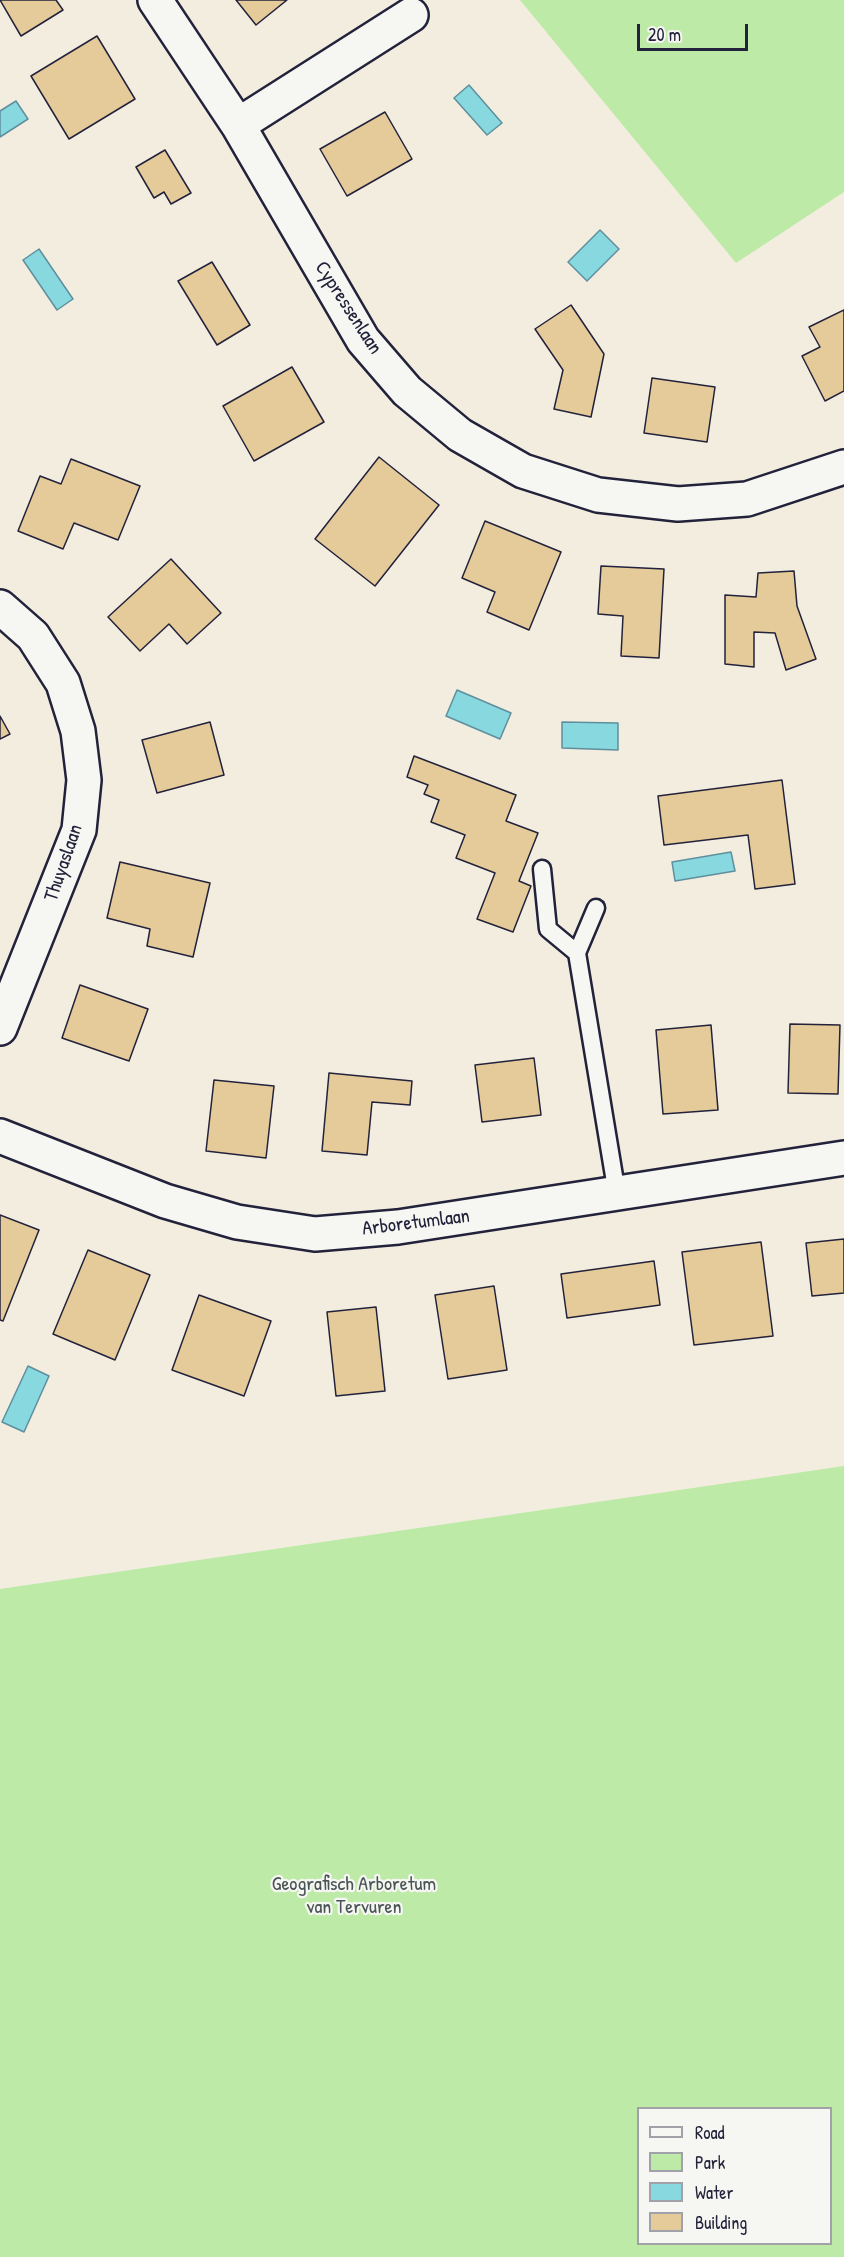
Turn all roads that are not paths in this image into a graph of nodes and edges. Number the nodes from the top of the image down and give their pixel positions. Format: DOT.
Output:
graph roads {
  1 [pos="155,0"];
  2 [pos="411,15"];
  3 [pos="238,125"];
  4 [pos="844,467"];
  5 [pos="0,607"];
  6 [pos="542,869"];
  7 [pos="596,908"];
  8 [pos="578,953"];
  9 [pos="0,1028"];
  10 [pos="0,1136"];
  11 [pos="844,1158"];
  12 [pos="617,1194"];
  1 -- 3 [label="street, Cypressenlaan"];
  2 -- 3 [label="street"];
  3 -- 4 [label="street, Cypressenlaan"];
  5 -- 9 [label="street, Thuyaslaan"];
  6 -- 8 [label="lane"];
  7 -- 8 [label="lane"];
  8 -- 12 [label="lane"];
  10 -- 12 [label="street, Arboretumlaan"];
  11 -- 12 [label="street, Arboretumlaan"];
}
